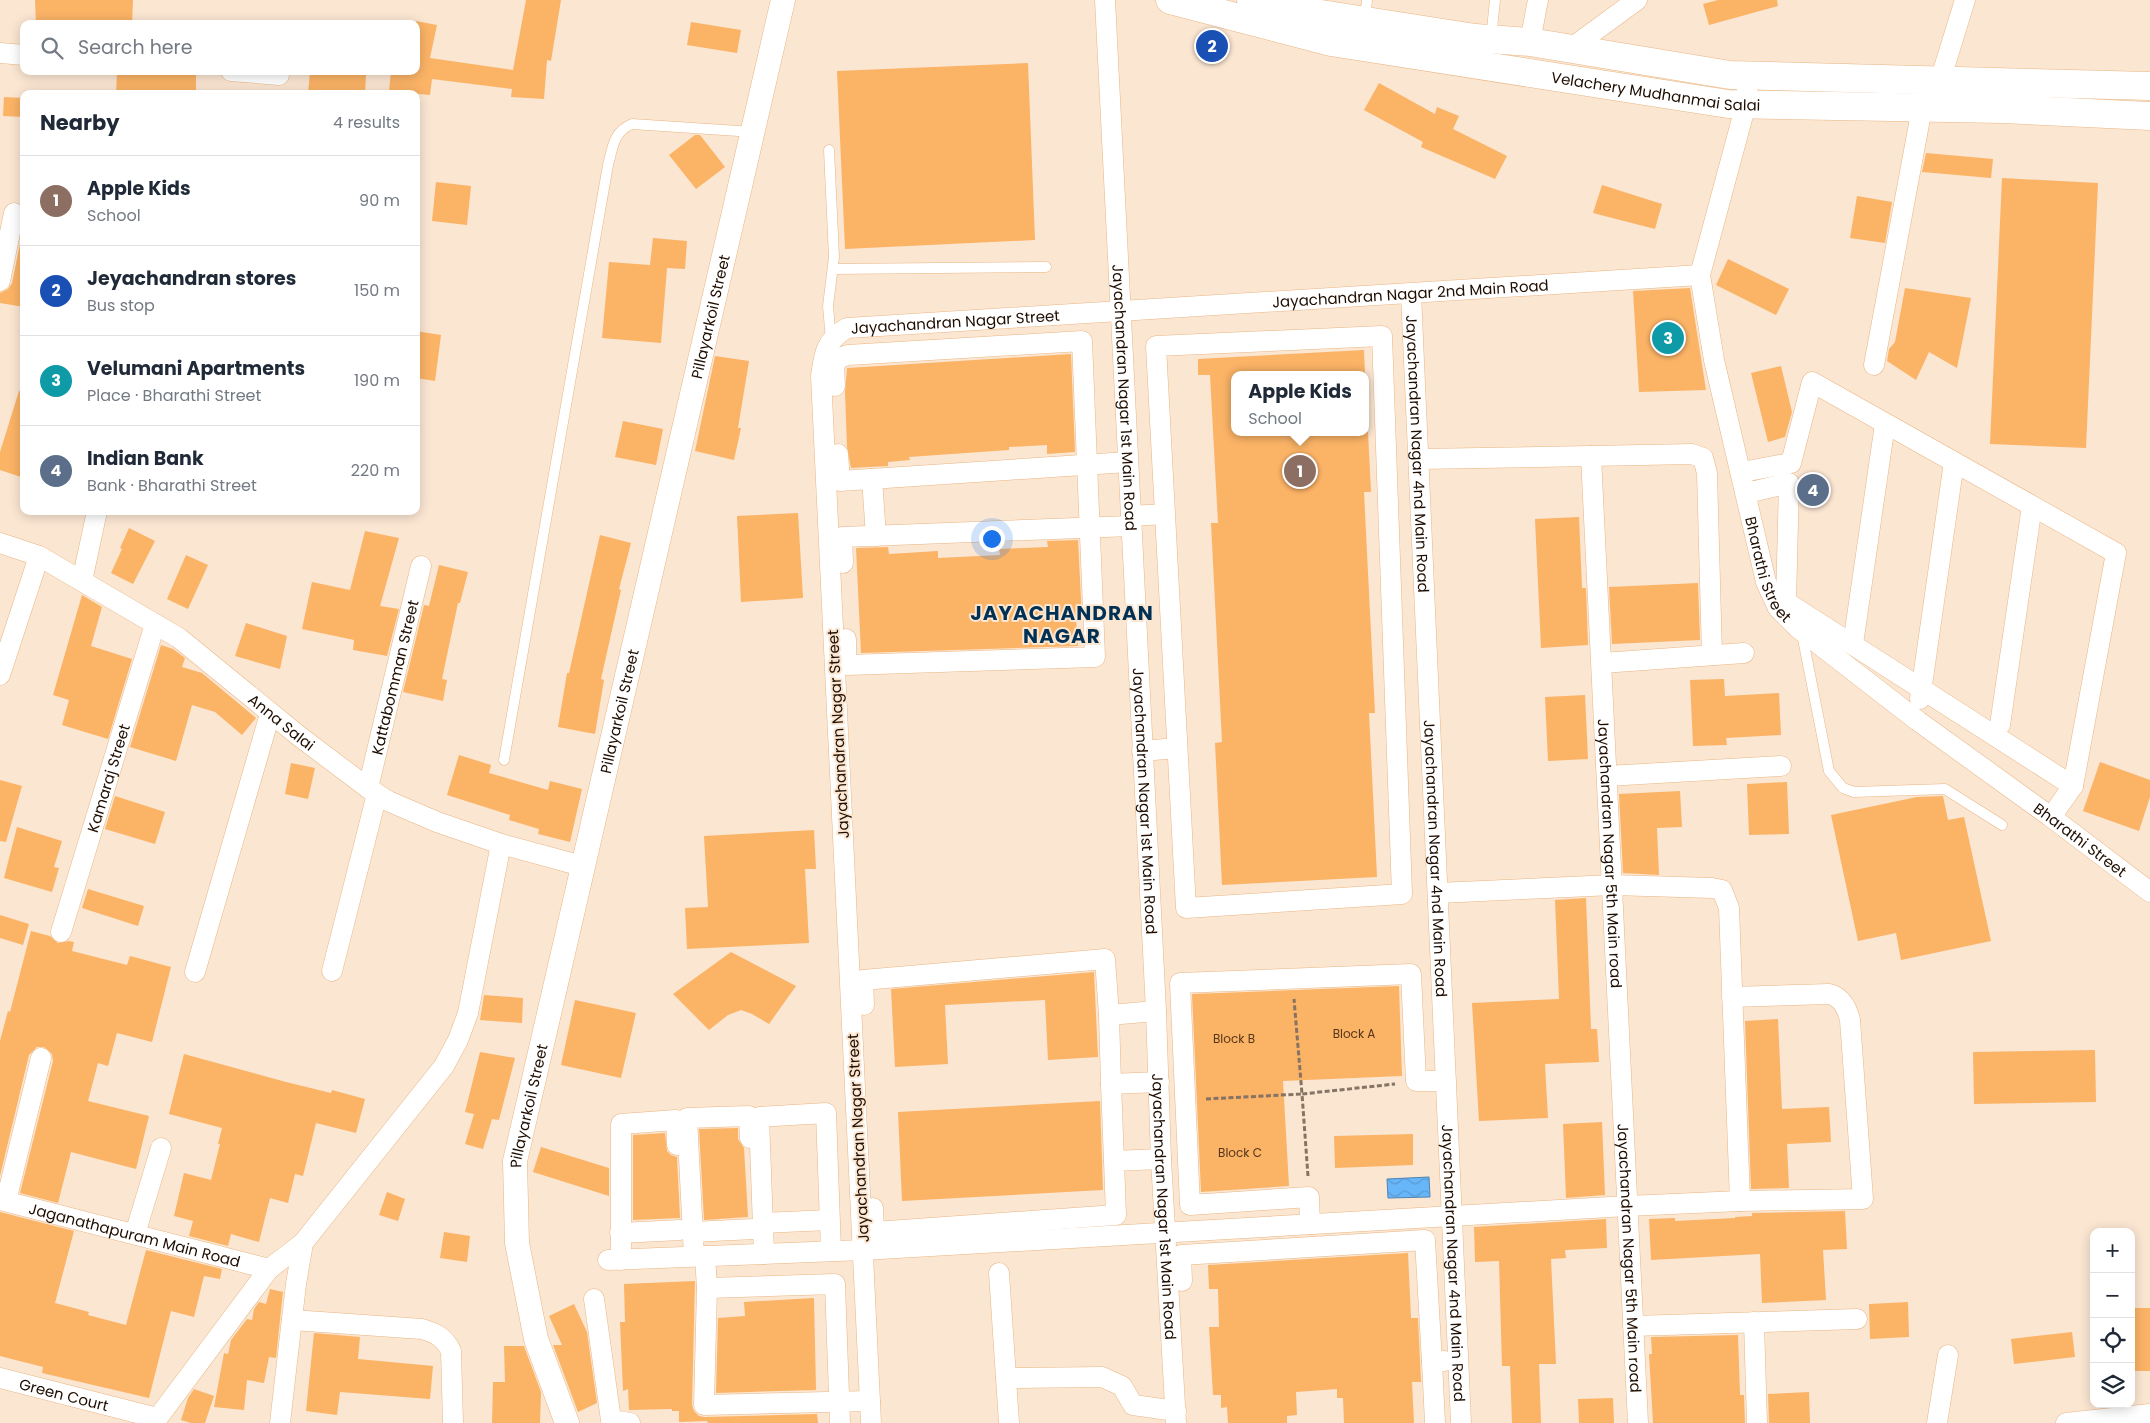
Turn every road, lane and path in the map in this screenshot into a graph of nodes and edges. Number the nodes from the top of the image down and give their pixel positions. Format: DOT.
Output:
graph roads {
  1 [pos="784,0"];
  2 [pos="1105,0"];
  3 [pos="1170,0"];
  4 [pos="1251,0"];
  5 [pos="1495,0"];
  6 [pos="1538,0"];
  7 [pos="1637,0"];
  8 [pos="1965,0"];
  9 [pos="1366,10"];
  10 [pos="1294,21"];
  11 [pos="1491,40"];
  12 [pos="1530,42"];
  13 [pos="1570,49"];
  14 [pos="0,53"];
  15 [pos="20,55"];
  16 [pos="1748,76"];
  17 [pos="1940,81"];
  18 [pos="2150,86"];
  19 [pos="1746,104"];
  20 [pos="1922,108"];
  21 [pos="2150,116"];
  22 [pos="754,132"];
  23 [pos="829,150"];
  24 [pos="12,213"];
  25 [pos="1046,267"];
  26 [pos="833,269"];
  27 [pos="1700,276"];
  28 [pos="0,281"];
  29 [pos="1411,294"];
  30 [pos="1120,310"];
  31 [pos="831,340"];
  32 [pos="1874,364"];
  33 [pos="1885,424"];
  34 [pos="1591,456"];
  35 [pos="1419,459"];
  36 [pos="1128,462"];
  37 [pos="1954,462"];
  38 [pos="1791,463"];
  39 [pos="1087,464"];
  40 [pos="1742,472"];
  41 [pos="872,480"];
  42 [pos="1789,483"];
  43 [pos="1747,493"];
  44 [pos="2032,506"];
  45 [pos="1164,514"];
  46 [pos="96,515"];
  47 [pos="1131,521"];
  48 [pos="1091,528"];
  49 [pos="876,536"];
  50 [pos="0,543"];
  51 [pos="39,556"];
  52 [pos="421,566"];
  53 [pos="82,581"];
  54 [pos="155,624"];
  55 [pos="1801,630"];
  56 [pos="1853,644"];
  57 [pos="1744,653"];
  58 [pos="1712,655"];
  59 [pos="1602,663"];
  60 [pos="0,675"];
  61 [pos="1921,688"];
  62 [pos="270,714"];
  63 [pos="1918,721"];
  64 [pos="2000,725"];
  65 [pos="1177,748"];
  66 [pos="1142,751"];
  67 [pos="504,760"];
  68 [pos="1781,766"];
  69 [pos="1607,776"];
  70 [pos="2073,786"];
  71 [pos="372,791"];
  72 [pos="2051,817"];
  73 [pos="2002,824"];
  74 [pos="501,844"];
  75 [pos="582,866"];
  76 [pos="1613,885"];
  77 [pos="2150,892"];
  78 [pos="1438,893"];
  79 [pos="61,932"];
  80 [pos="332,971"];
  81 [pos="195,972"];
  82 [pos="1293,978"];
  83 [pos="1732,997"];
  84 [pos="1156,1011"];
  85 [pos="1109,1015"];
  86 [pos="40,1058"];
  87 [pos="1416,1081"];
  88 [pos="1446,1081"];
  89 [pos="1159,1082"];
  90 [pos="1111,1084"];
  91 [pos="1302,1094"];
  92 [pos="1186,1100"];
  93 [pos="161,1148"];
  94 [pos="1161,1159"];
  95 [pos="1114,1161"];
  96 [pos="1309,1197"];
  97 [pos="3,1200"];
  98 [pos="1740,1201"];
  99 [pos="1628,1206"];
  100 [pos="1452,1216"];
  101 [pos="829,1220"];
  102 [pos="1310,1224"];
  103 [pos="758,1226"];
  104 [pos="686,1231"];
  105 [pos="1167,1232"];
  106 [pos="620,1233"];
  107 [pos="135,1234"];
  108 [pos="303,1243"];
  109 [pos="863,1250"];
  110 [pos="831,1251"];
  111 [pos="760,1254"];
  112 [pos="693,1257"];
  113 [pos="269,1270"];
  114 [pos="999,1273"];
  115 [pos="707,1288"];
  116 [pos="594,1299"];
  117 [pos="1857,1319"];
  118 [pos="292,1320"];
  119 [pos="1754,1322"];
  120 [pos="1633,1326"];
  121 [pos="1948,1355"];
  122 [pos="1458,1360"];
  123 [pos="1432,1362"];
  124 [pos="0,1378"];
  125 [pos="1006,1378"];
  126 [pos="870,1401"];
  127 [pos="840,1402"];
  128 [pos="704,1414"];
  129 [pos="2150,1414"];
  130 [pos="1180,1419"];
  131 [pos="155,1421"];
  132 [pos="280,1423"];
  133 [pos="453,1423"];
  134 [pos="566,1423"];
  135 [pos="630,1423"];
  136 [pos="840,1423"];
  137 [pos="871,1423"];
  138 [pos="1009,1423"];
  139 [pos="1435,1423"];
  140 [pos="1461,1423"];
  141 [pos="1638,1423"];
  142 [pos="1757,1423"];
  143 [pos="1937,1423"];
  144 [pos="2066,1423"];
  1 -- 22 [label="street, Pillayarkoil Street"];
  2 -- 30 [label="street, Jayachandran Nagar 1st Main Road"];
  3 -- 10 [label="main road, Velachery Mudhanmai Salai"];
  4 -- 10 [label="main road, Velachery Mudhanmai Salai"];
  5 -- 11 [label="lane"];
  6 -- 12 [label="street"];
  7 -- 13 [label="street"];
  8 -- 17 [label="street"];
  9 -- 10 [label="main road, Velachery Mudhanmai Salai"];
  9 -- 11 [label="main road, Velachery Mudhanmai Salai"];
  10 -- 19 [label="main road, Velachery Mudhanmai Salai"];
  11 -- 12 [label="main road, Velachery Mudhanmai Salai"];
  12 -- 13 [label="main road, Velachery Mudhanmai Salai"];
  13 -- 16 [label="main road, Velachery Mudhanmai Salai"];
  14 -- 15 [label="street"];
  16 -- 17 [label="main road, Velachery Mudhanmai Salai"];
  16 -- 19 [label="street, Bharathi Street"];
  17 -- 18 [label="main road, Velachery Mudhanmai Salai"];
  19 -- 20 [label="main road, Velachery Mudhanmai Salai"];
  19 -- 27 [label="street, Bharathi Street"];
  20 -- 21 [label="main road, Velachery Mudhanmai Salai"];
  20 -- 32 [label="street"];
  22 -- 67 [label="lane"];
  22 -- 75 [label="street, Pillayarkoil Street"];
  23 -- 26 [label="lane"];
  24 -- 28 [label="street"];
  25 -- 26 [label="lane"];
  26 -- 31 [label="lane"];
  27 -- 29 [label="street, Jayachandran Nagar 2nd Main Road"];
  27 -- 40 [label="street, Bharathi Street"];
  29 -- 30 [label="street, Jayachandran Nagar 2nd Main Road"];
  29 -- 35 [label="street, Jayachandran Nagar 4nd Main Road"];
  30 -- 31 [label="street, Jayachandran Nagar Street"];
  30 -- 36 [label="street, Jayachandran Nagar 1st Main Road"];
  31 -- 109 [label="street, Jayachandran Nagar Street"];
  33 -- 37 [label="street"];
  33 -- 38 [label="street"];
  33 -- 56 [label="street"];
  34 -- 35 [label="street"];
  34 -- 58 [label="street"];
  34 -- 59 [label="street, Jayachandran Nagar 5th Main road"];
  35 -- 78 [label="street, Jayachandran Nagar 4nd Main Road"];
  36 -- 39 [label="street"];
  36 -- 47 [label="street, Jayachandran Nagar 1st Main Road"];
  37 -- 44 [label="street"];
  37 -- 61 [label="street"];
  38 -- 40 [label="street"];
  38 -- 42 [label="street"];
  39 -- 41 [label="street"];
  39 -- 41 [label="street"];
  39 -- 48 [label="street"];
  40 -- 43 [label="street, Bharathi Street"];
  41 -- 49 [label="street"];
  42 -- 43 [label="street"];
  42 -- 56 [label="street"];
  43 -- 55 [label="street, Bharathi Street"];
  44 -- 64 [label="street"];
  44 -- 70 [label="street"];
  45 -- 47 [label="street"];
  45 -- 65 [label="street"];
  45 -- 65 [label="street"];
  46 -- 53 [label="street"];
  47 -- 48 [label="street"];
  47 -- 66 [label="street, Jayachandran Nagar 1st Main Road"];
  48 -- 49 [label="street"];
  48 -- 49 [label="street"];
  50 -- 51 [label="street, Anna Salai"];
  51 -- 53 [label="street, Anna Salai"];
  51 -- 60 [label="street"];
  52 -- 71 [label="street, Kattabomman Street"];
  53 -- 54 [label="street, Anna Salai"];
  54 -- 62 [label="street, Anna Salai"];
  54 -- 79 [label="street, Kamaraj Street"];
  55 -- 63 [label="street, Bharathi Street"];
  55 -- 73 [label="lane"];
  56 -- 61 [label="street"];
  57 -- 58 [label="street"];
  58 -- 59 [label="street"];
  59 -- 69 [label="street, Jayachandran Nagar 5th Main road"];
  61 -- 63 [label="street"];
  61 -- 70 [label="street"];
  62 -- 71 [label="street, Anna Salai"];
  62 -- 81 [label="street"];
  63 -- 72 [label="street, Bharathi Street"];
  65 -- 66 [label="street"];
  66 -- 84 [label="street, Jayachandran Nagar 1st Main Road"];
  68 -- 69 [label="street"];
  69 -- 76 [label="street, Jayachandran Nagar 5th Main road"];
  70 -- 72 [label="street"];
  71 -- 74 [label="street, Anna Salai"];
  71 -- 80 [label="street, Kattabomman Street"];
  72 -- 77 [label="street, Bharathi Street"];
  74 -- 75 [label="street, Anna Salai"];
  74 -- 108 [label="street"];
  75 -- 134 [label="street, Pillayarkoil Street"];
  76 -- 78 [label="street"];
  76 -- 83 [label="street"];
  76 -- 99 [label="street, Jayachandran Nagar 5th Main road"];
  78 -- 88 [label="street, Jayachandran Nagar 4nd Main Road"];
  82 -- 87 [label="street"];
  82 -- 91 [label="path"];
  82 -- 92 [label="street"];
  83 -- 98 [label="street"];
  83 -- 98 [label="street"];
  84 -- 85 [label="street"];
  84 -- 89 [label="street, Jayachandran Nagar 1st Main Road"];
  85 -- 90 [label="street"];
  85 -- 95 [label="street"];
  86 -- 97 [label="street"];
  87 -- 88 [label="street"];
  87 -- 91 [label="path"];
  88 -- 100 [label="street, Jayachandran Nagar 4nd Main Road"];
  89 -- 90 [label="street"];
  89 -- 94 [label="street, Jayachandran Nagar 1st Main Road"];
  90 -- 95 [label="street"];
  91 -- 92 [label="path"];
  91 -- 96 [label="path"];
  92 -- 96 [label="street"];
  93 -- 107 [label="street"];
  94 -- 95 [label="street"];
  94 -- 105 [label="street, Jayachandran Nagar 1st Main Road"];
  96 -- 102 [label="street"];
  97 -- 107 [label="street, Jaganathapuram Main Road"];
  98 -- 99 [label="street"];
  99 -- 100 [label="street"];
  99 -- 120 [label="street, Jayachandran Nagar 5th Main road"];
  100 -- 102 [label="street"];
  100 -- 122 [label="street, Jayachandran Nagar 4nd Main Road"];
  101 -- 103 [label="street"];
  101 -- 103 [label="street"];
  101 -- 110 [label="street"];
  102 -- 105 [label="street"];
  103 -- 104 [label="street"];
  103 -- 104 [label="street"];
  103 -- 111 [label="street"];
  104 -- 106 [label="street"];
  104 -- 106 [label="street"];
  104 -- 112 [label="street"];
  105 -- 109 [label="street"];
  105 -- 130 [label="street, Jayachandran Nagar 1st Main Road"];
  106 -- 112 [label="street"];
  107 -- 113 [label="street, Jaganathapuram Main Road"];
  108 -- 113 [label="street"];
  108 -- 118 [label="street"];
  109 -- 110 [label="street"];
  109 -- 126 [label="street, Jayachandran Nagar Street"];
  110 -- 111 [label="street"];
  111 -- 112 [label="street"];
  112 -- 115 [label="street"];
  113 -- 131 [label="street"];
  114 -- 125 [label="street"];
  115 -- 127 [label="street"];
  115 -- 128 [label="street"];
  116 -- 135 [label="street"];
  117 -- 119 [label="street"];
  118 -- 132 [label="street"];
  118 -- 133 [label="street"];
  119 -- 120 [label="street"];
  119 -- 142 [label="street"];
  120 -- 141 [label="street, Jayachandran Nagar 5th Main road"];
  121 -- 143 [label="street"];
  122 -- 123 [label="street"];
  122 -- 140 [label="street, Jayachandran Nagar 4nd Main Road"];
  123 -- 130 [label="street"];
  123 -- 139 [label="street"];
  124 -- 131 [label="street, Green Court"];
  125 -- 130 [label="street"];
  125 -- 138 [label="street"];
  126 -- 127 [label="street"];
  126 -- 137 [label="street, Jayachandran Nagar Street"];
  127 -- 128 [label="street"];
  127 -- 136 [label="street"];
  129 -- 144 [label="street"];
}
